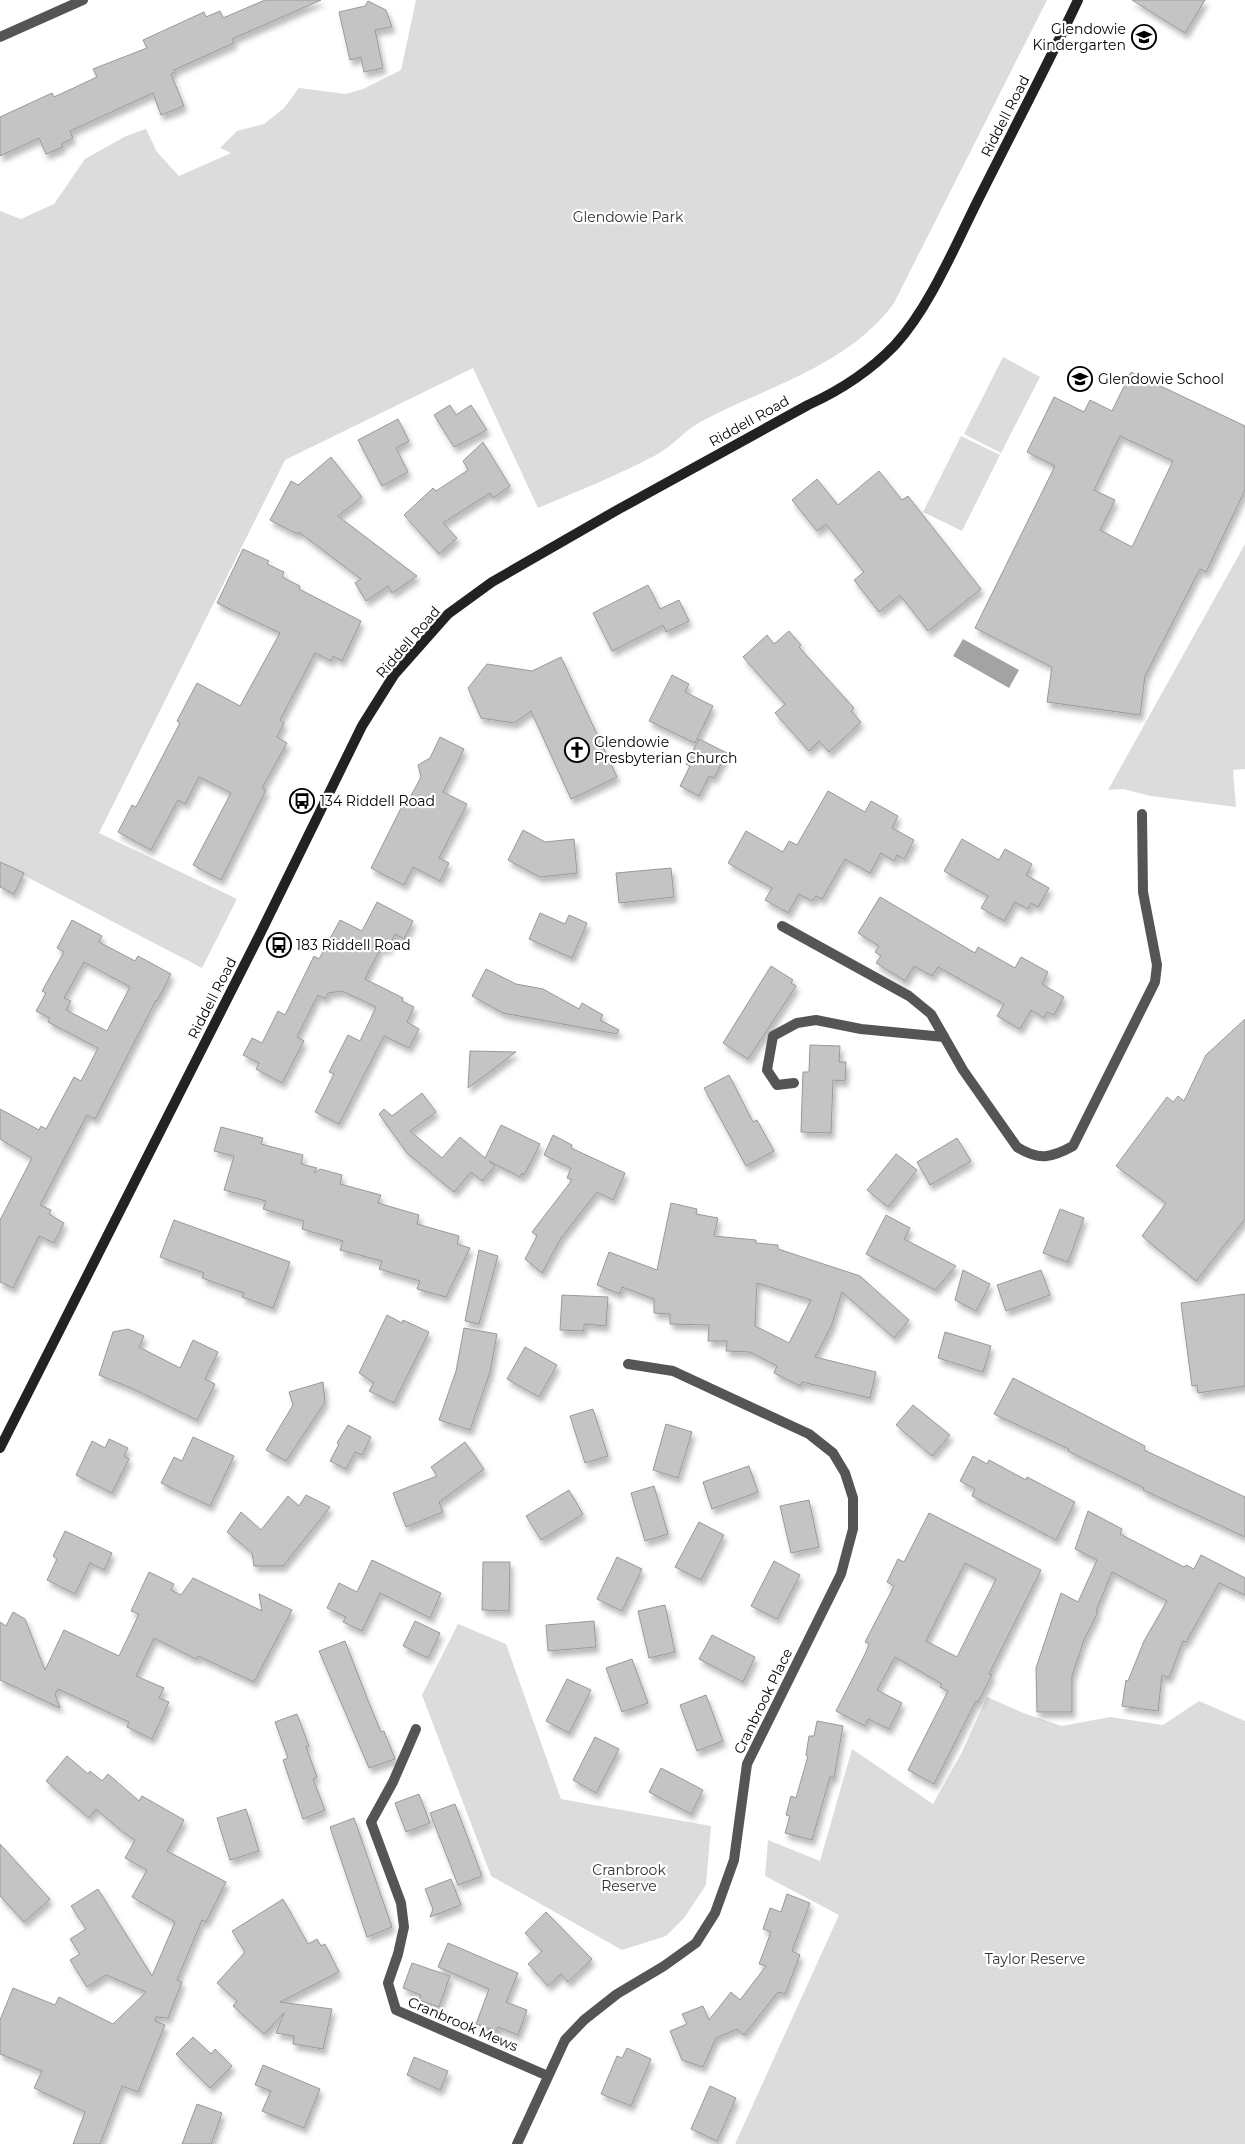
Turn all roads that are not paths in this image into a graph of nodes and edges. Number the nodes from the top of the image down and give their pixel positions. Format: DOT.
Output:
graph roads {
  1 [pos="82,0"];
  2 [pos="1078,0"];
  3 [pos="0,37"];
  4 [pos="1142,814"];
  5 [pos="782,926"];
  6 [pos="944,1037"];
  7 [pos="794,1083"];
  8 [pos="628,1364"];
  9 [pos="0,1448"];
  10 [pos="416,1729"];
  11 [pos="548,2076"];
  12 [pos="517,2144"];
  1 -- 3 [label="street"];
  2 -- 9 [label="street, Riddell Road"];
  4 -- 6 [label="street"];
  5 -- 6 [label="street"];
  6 -- 7 [label="street"];
  8 -- 11 [label="street, Cranbrook Place"];
  10 -- 11 [label="street, Cranbrook Mews"];
  11 -- 12 [label="street, Cranbrook Place"];
}
